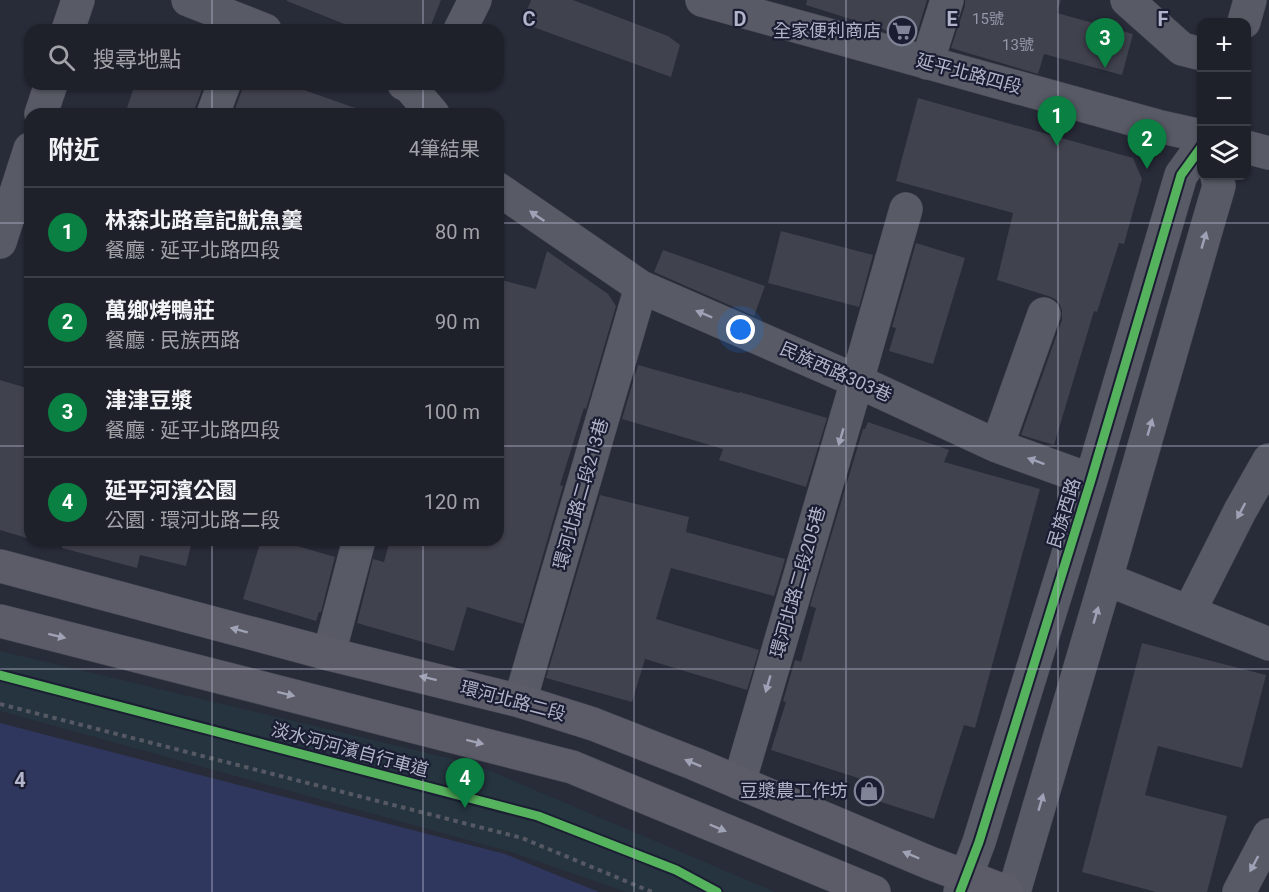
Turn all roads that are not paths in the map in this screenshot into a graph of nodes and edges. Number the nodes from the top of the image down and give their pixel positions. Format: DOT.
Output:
graph roads {
  1 [pos="78,0"];
  2 [pos="188,0"];
  3 [pos="475,0"];
  4 [pos="702,0"];
  5 [pos="947,0"];
  6 [pos="1126,0"];
  7 [pos="1250,0"];
  8 [pos="1245,18"];
  9 [pos="70,24"];
  10 [pos="244,24"];
  11 [pos="463,24"];
  12 [pos="1197,53"];
  13 [pos="927,63"];
  14 [pos="49,90"];
  15 [pos="222,90"];
  16 [pos="406,92"];
  17 [pos="43,108"];
  18 [pos="215,108"];
  19 [pos="426,108"];
  20 [pos="1197,135"];
  21 [pos="1251,148"];
  22 [pos="1197,153"];
  23 [pos="1269,153"];
  24 [pos="24,168"];
  25 [pos="1218,180"];
  26 [pos="504,193"];
  27 [pos="906,208"];
  28 [pos="0,242"];
  29 [pos="641,287"];
  30 [pos="1044,314"];
  31 [pos="858,381"];
  32 [pos="997,446"];
  33 [pos="1269,460"];
  34 [pos="1091,480"];
  35 [pos="357,546"];
  36 [pos="0,566"];
  37 [pos="1106,579"];
  38 [pos="1189,612"];
  39 [pos="0,621"];
  40 [pos="1269,644"];
  41 [pos="329,654"];
  42 [pos="520,701"];
  43 [pos="738,783"];
  44 [pos="1269,835"];
  45 [pos="963,884"];
  46 [pos="874,892"];
  47 [pos="1007,892"];
  48 [pos="1014,892"];
  49 [pos="1239,892"];
  1 -- 9 [label="street"];
  2 -- 10 [label="street"];
  3 -- 11 [label="street"];
  4 -- 13 [label="street, 延平北路四段"];
  5 -- 13 [label="street"];
  6 -- 12 [label="street"];
  7 -- 8 [label="street"];
  13 -- 20 [label="street, 延平北路四段"];
  14 -- 17 [label="street"];
  15 -- 18 [label="street"];
  16 -- 19 [label="street"];
  21 -- 23 [label="street"];
  22 -- 34 [label="street, 民族西路"];
  24 -- 28 [label="street"];
  37 -- 25 [label="street, one-way"];
  29 -- 26 [label="street, 民族西路303巷, one-way"];
  27 -- 31 [label="street, 環河北路二段205巷"];
  31 -- 29 [label="street, 民族西路303巷, one-way"];
  29 -- 42 [label="street, 環河北路二段213巷"];
  30 -- 32 [label="street"];
  31 -- 32 [label="street, 民族西路303巷"];
  31 -- 43 [label="street, 環河北路二段205巷, one-way"];
  34 -- 32 [label="street, 民族西路303巷, one-way"];
  33 -- 38 [label="street, one-way"];
  34 -- 45 [label="street, 民族西路"];
  35 -- 41 [label="street"];
  41 -- 36 [label="main road, 環河北路二段, one-way"];
  37 -- 38 [label="street"];
  48 -- 37 [label="street, one-way"];
  38 -- 40 [label="street"];
  39 -- 46 [label="main road, one-way"];
  42 -- 41 [label="main road, 環河北路二段, one-way"];
  43 -- 42 [label="main road, 環河北路二段, one-way"];
  45 -- 43 [label="main road, 環河北路二段, one-way"];
  44 -- 49 [label="street, one-way"];
  45 -- 47 [label="main road, 環河北路二段"];
}
